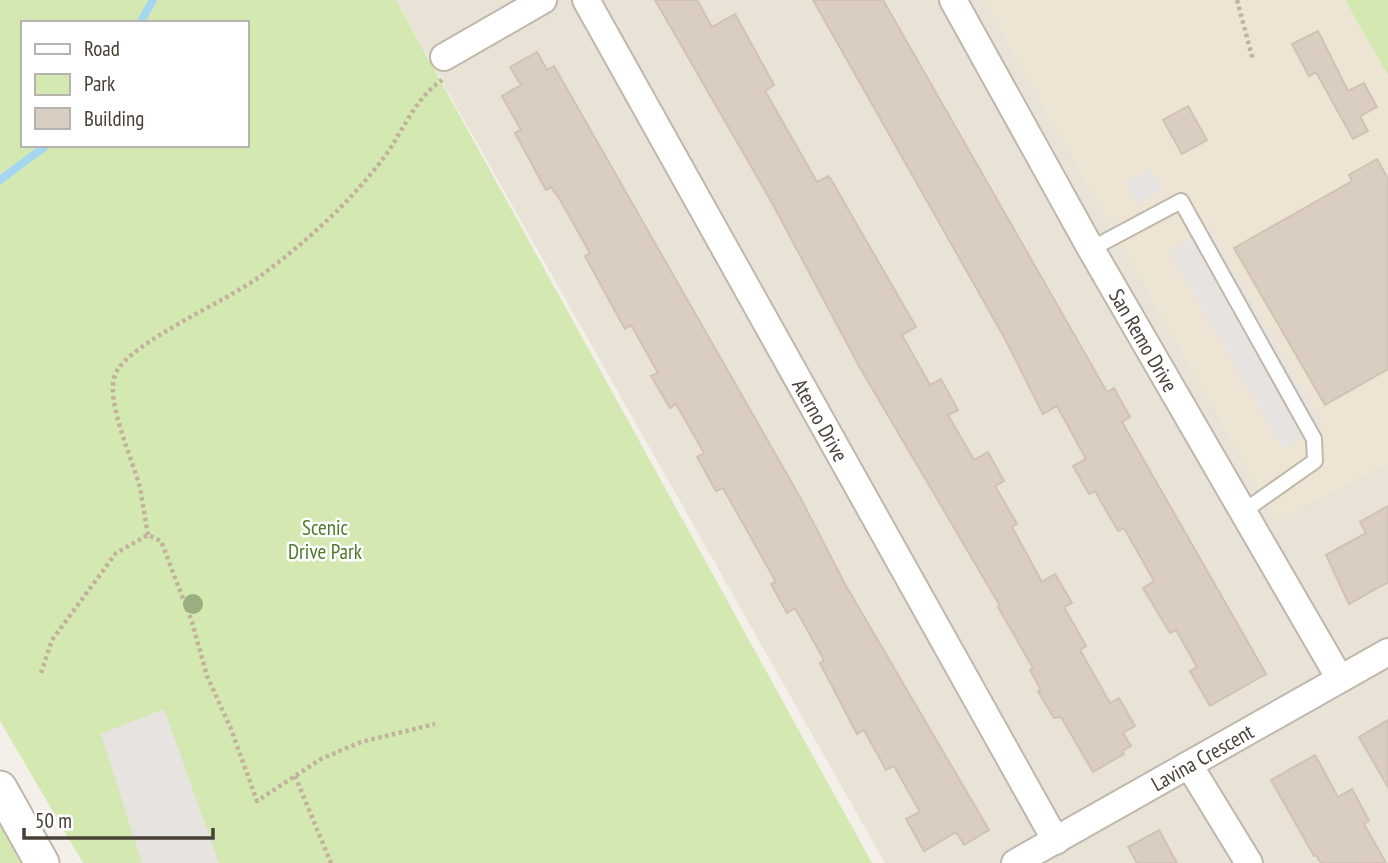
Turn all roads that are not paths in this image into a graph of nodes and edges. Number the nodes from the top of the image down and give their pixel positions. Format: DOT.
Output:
graph roads {
  1 [pos="543,0"];
  2 [pos="586,0"];
  3 [pos="953,0"];
  4 [pos="444,58"];
  5 [pos="1091,250"];
  6 [pos="1244,511"];
  7 [pos="1388,652"];
  8 [pos="1340,679"];
  9 [pos="1189,765"];
  10 [pos="0,788"];
  11 [pos="1056,841"];
  12 [pos="42,863"];
  13 [pos="1015,863"];
  14 [pos="1249,863"];
  1 -- 4 [label="street"];
  2 -- 11 [label="street, Aterno Drive"];
  3 -- 5 [label="street, San Remo Drive"];
  5 -- 6 [label="street, San Remo Drive"];
  5 -- 6 [label="lane"];
  6 -- 8 [label="street, San Remo Drive"];
  7 -- 8 [label="street, Lavina Crescent"];
  8 -- 9 [label="street, Lavina Crescent"];
  9 -- 11 [label="street, Lavina Crescent"];
  9 -- 14 [label="street"];
  10 -- 12 [label="street"];
  11 -- 13 [label="street, Lavina Crescent"];
}
